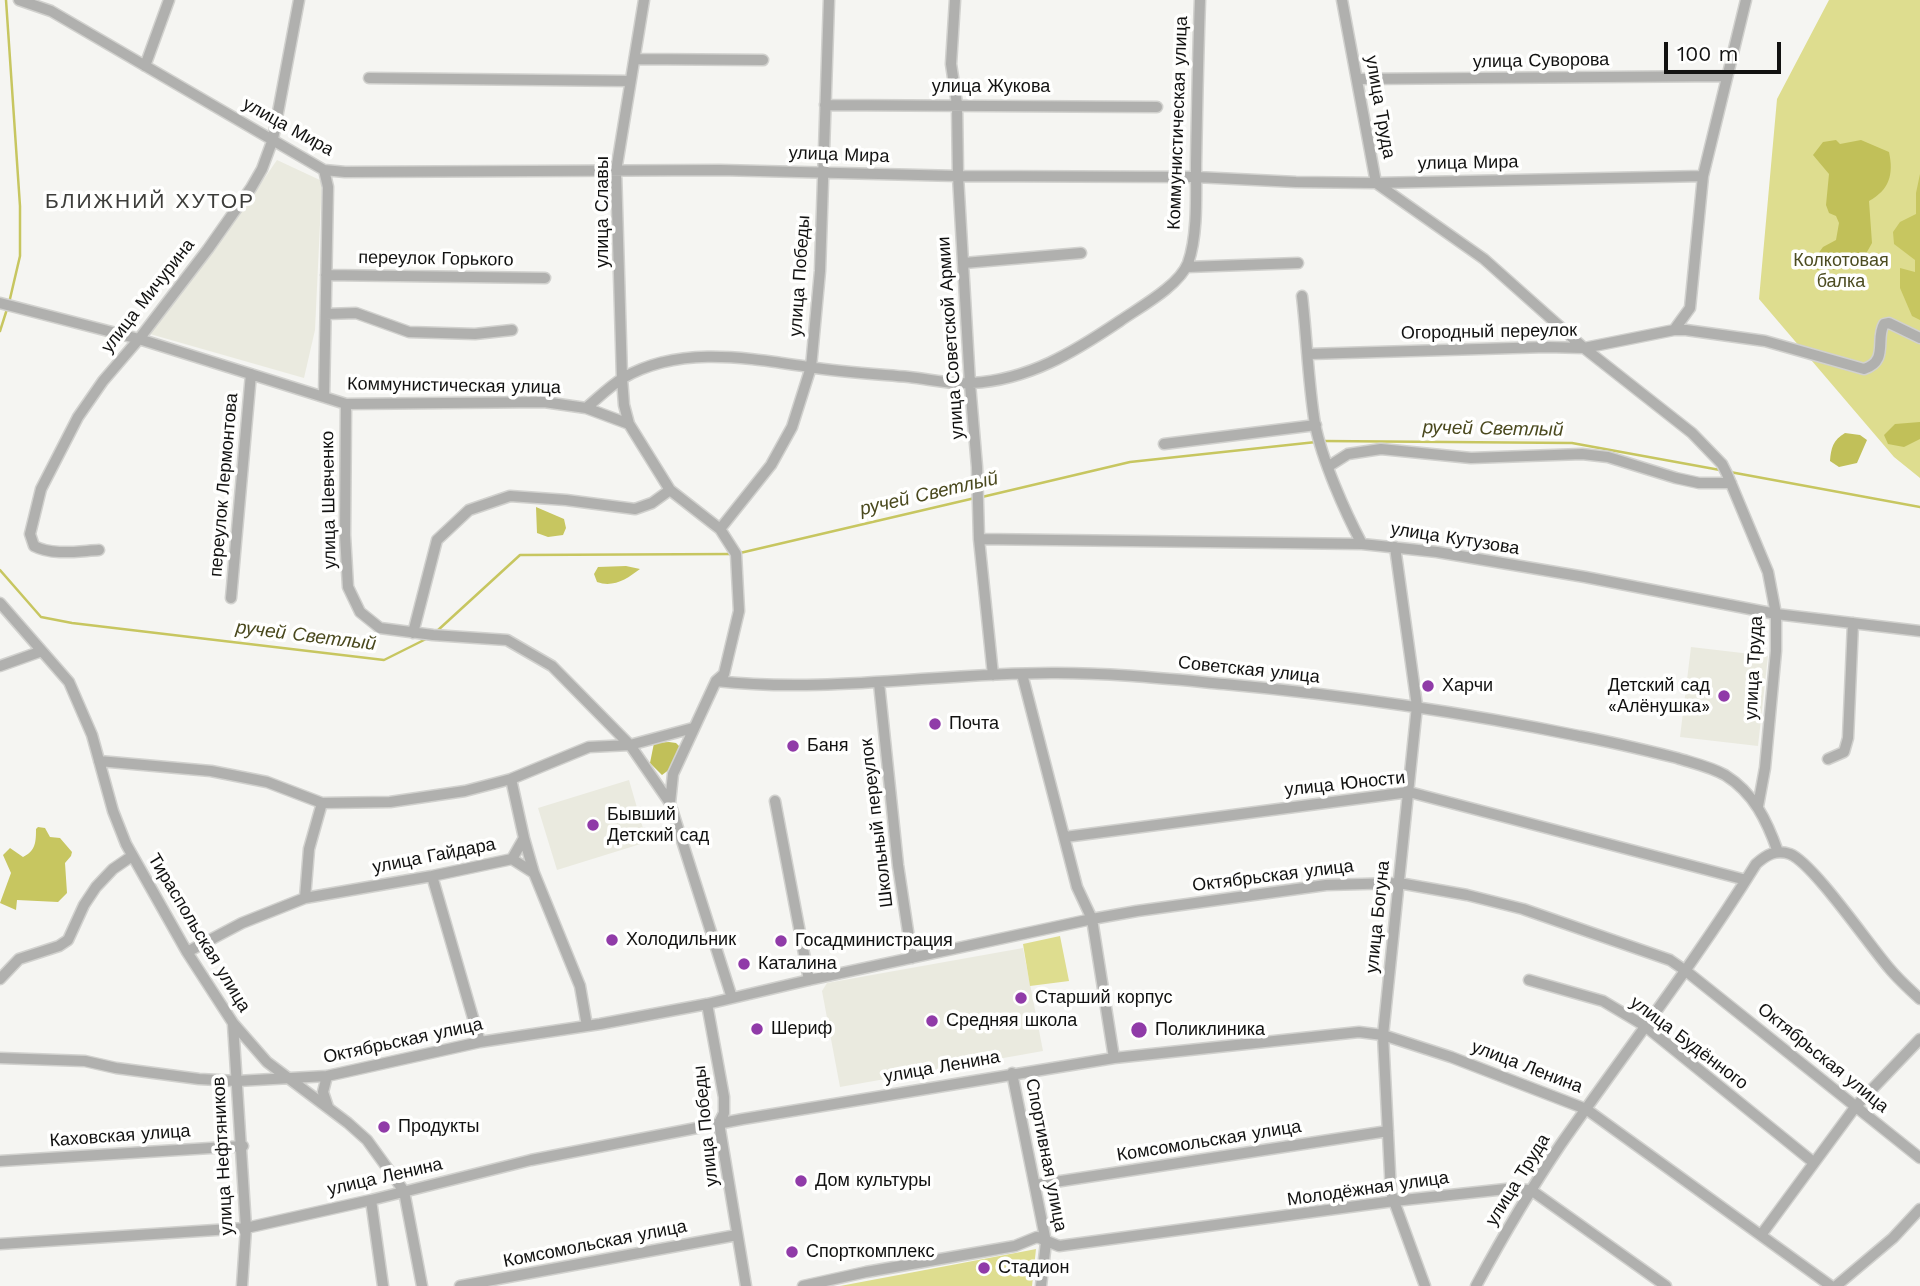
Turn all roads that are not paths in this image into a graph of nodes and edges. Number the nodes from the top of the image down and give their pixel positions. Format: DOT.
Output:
graph roads {
  1 [pos="19,0"];
  2 [pos="169,0"];
  3 [pos="299,0"];
  4 [pos="644,0"];
  5 [pos="829,0"];
  6 [pos="955,0"];
  7 [pos="1199,0"];
  8 [pos="1342,0"];
  9 [pos="1746,0"];
  10 [pos="50,5"];
  11 [pos="635,59"];
  12 [pos="763,60"];
  13 [pos="145,66"];
  14 [pos="1726,76"];
  15 [pos="369,78"];
  16 [pos="1357,79"];
  17 [pos="630,81"];
  18 [pos="957,104"];
  19 [pos="825,105"];
  20 [pos="1157,107"];
  21 [pos="273,139"];
  22 [pos="324,170"];
  23 [pos="616,171"];
  24 [pos="823,172"];
  25 [pos="958,176"];
  26 [pos="1703,176"];
  27 [pos="1196,177"];
  28 [pos="1376,183"];
  29 [pos="1081,253"];
  30 [pos="964,263"];
  31 [pos="1298,263"];
  32 [pos="1187,267"];
  33 [pos="326,275"];
  34 [pos="545,278"];
  35 [pos="1302,296"];
  36 [pos="0,303"];
  37 [pos="326,314"];
  38 [pos="512,330"];
  39 [pos="1674,330"];
  40 [pos="1920,338"];
  41 [pos="139,339"];
  42 [pos="1584,348"];
  43 [pos="1309,354"];
  44 [pos="811,367"];
  45 [pos="251,374"];
  46 [pos="622,379"];
  47 [pos="970,384"];
  48 [pos="324,397"];
  49 [pos="346,404"];
  50 [pos="586,408"];
  51 [pos="629,424"];
  52 [pos="1316,425"];
  53 [pos="1164,444"];
  54 [pos="1329,466"];
  55 [pos="1727,474"];
  56 [pos="670,490"];
  57 [pos="720,529"];
  58 [pos="979,538"];
  59 [pos="1362,544"];
  60 [pos="1395,547"];
  61 [pos="99,550"];
  62 [pos="231,598"];
  63 [pos="0,603"];
  64 [pos="1776,614"];
  65 [pos="1853,623"];
  66 [pos="1920,631"];
  67 [pos="413,633"];
  68 [pos="42,651"];
  69 [pos="0,666"];
  70 [pos="1022,674"];
  71 [pos="993,675"];
  72 [pos="716,681"];
  73 [pos="879,683"];
  74 [pos="1417,706"];
  75 [pos="693,728"];
  76 [pos="630,745"];
  77 [pos="1828,759"];
  78 [pos="99,761"];
  79 [pos="511,779"];
  80 [pos="1409,792"];
  81 [pos="775,801"];
  82 [pos="322,803"];
  83 [pos="670,803"];
  84 [pos="1758,806"];
  85 [pos="1065,836"];
  86 [pos="524,838"];
  87 [pos="1778,852"];
  88 [pos="132,856"];
  89 [pos="512,859"];
  90 [pos="534,873"];
  91 [pos="432,876"];
  92 [pos="1746,880"];
  93 [pos="1399,883"];
  94 [pos="305,898"];
  95 [pos="1092,919"];
  96 [pos="187,952"];
  97 [pos="912,958"];
  98 [pos="1686,971"];
  99 [pos="0,979"];
  100 [pos="809,980"];
  101 [pos="1529,980"];
  102 [pos="732,998"];
  103 [pos="1920,999"];
  104 [pos="707,1004"];
  105 [pos="233,1023"];
  106 [pos="587,1026"];
  107 [pos="1645,1026"];
  108 [pos="1383,1035"];
  109 [pos="1920,1039"];
  110 [pos="480,1042"];
  111 [pos="0,1058"];
  112 [pos="1114,1058"];
  113 [pos="1012,1073"];
  114 [pos="327,1076"];
  115 [pos="290,1079"];
  116 [pos="237,1081"];
  117 [pos="1856,1106"];
  118 [pos="329,1109"];
  119 [pos="1586,1109"];
  120 [pos="719,1123"];
  121 [pos="1388,1131"];
  122 [pos="243,1146"];
  123 [pos="1920,1158"];
  124 [pos="0,1161"];
  125 [pos="1813,1162"];
  126 [pos="1035,1185"];
  127 [pos="1531,1190"];
  128 [pos="404,1191"];
  129 [pos="371,1200"];
  130 [pos="1394,1201"];
  131 [pos="1920,1209"];
  132 [pos="246,1227"];
  133 [pos="1761,1235"];
  134 [pos="737,1236"];
  135 [pos="1046,1242"];
  136 [pos="0,1244"];
  137 [pos="242,1286"];
  138 [pos="383,1286"];
  139 [pos="422,1286"];
  140 [pos="460,1286"];
  141 [pos="746,1286"];
  142 [pos="803,1286"];
  143 [pos="1041,1286"];
  144 [pos="1425,1286"];
  145 [pos="1476,1286"];
  146 [pos="1667,1286"];
  147 [pos="1834,1286"];
  1 -- 10 [label="street, улица Мира"];
  2 -- 13 [label="street"];
  3 -- 21 [label="street, улица Мичурина"];
  4 -- 11 [label="street, улица Славы"];
  5 -- 19 [label="street, улица Победы"];
  6 -- 18 [label="street, улица Советской Армии"];
  7 -- 27 [label="street, Коммунистическая улица"];
  8 -- 16 [label="street, улица Труда"];
  9 -- 14 [label="street"];
  10 -- 13 [label="street, улица Мира"];
  11 -- 12 [label="street"];
  11 -- 17 [label="street, улица Славы"];
  13 -- 21 [label="street, улица Мира"];
  14 -- 16 [label="street, улица Суворова"];
  14 -- 26 [label="street"];
  15 -- 17 [label="street"];
  16 -- 28 [label="street, улица Труда"];
  17 -- 23 [label="street, улица Славы"];
  18 -- 19 [label="street, улица Жукова"];
  18 -- 20 [label="street, улица Жукова"];
  18 -- 25 [label="street, улица Советской Армии"];
  19 -- 24 [label="street, улица Победы"];
  21 -- 22 [label="street, улица Мира"];
  21 -- 41 [label="street, улица Мичурина"];
  22 -- 23 [label="street, улица Мира"];
  22 -- 33 [label="street"];
  23 -- 24 [label="street, улица Мира"];
  23 -- 46 [label="street, улица Славы"];
  24 -- 25 [label="street, улица Мира"];
  24 -- 44 [label="street, улица Победы"];
  25 -- 27 [label="street, улица Мира"];
  25 -- 30 [label="street, улица Советской Армии"];
  26 -- 28 [label="street, улица Мира"];
  26 -- 39 [label="street"];
  27 -- 28 [label="street, улица Мира"];
  27 -- 32 [label="street, Коммунистическая улица"];
  28 -- 42 [label="street, улица Труда"];
  29 -- 30 [label="street"];
  30 -- 47 [label="street, улица Советской Армии"];
  31 -- 32 [label="street"];
  32 -- 47 [label="street"];
  33 -- 34 [label="street, переулок Горького"];
  33 -- 37 [label="street"];
  35 -- 43 [label="street"];
  36 -- 41 [label="street, Коммунистическая улица"];
  37 -- 38 [label="street"];
  37 -- 48 [label="street"];
  39 -- 40 [label="street, Огородный переулок"];
  39 -- 42 [label="street, Огородный переулок"];
  41 -- 45 [label="street, Коммунистическая улица"];
  41 -- 61 [label="street, улица Мичурина"];
  42 -- 43 [label="street, Огородный переулок"];
  42 -- 55 [label="street, улица Труда"];
  43 -- 52 [label="street"];
  44 -- 46 [label="street"];
  44 -- 47 [label="street"];
  44 -- 57 [label="street, улица Победы"];
  45 -- 48 [label="street, Коммунистическая улица"];
  45 -- 62 [label="street, переулок Лермонтова"];
  46 -- 50 [label="street"];
  46 -- 51 [label="street, улица Славы"];
  47 -- 58 [label="street, улица Советской Армии"];
  48 -- 49 [label="street, Коммунистическая улица"];
  49 -- 50 [label="street, Коммунистическая улица"];
  49 -- 67 [label="street, улица Шевченко"];
  50 -- 51 [label="street, Коммунистическая улица"];
  51 -- 56 [label="street"];
  52 -- 53 [label="street"];
  52 -- 54 [label="street"];
  54 -- 55 [label="street"];
  54 -- 59 [label="street"];
  55 -- 64 [label="street, улица Труда"];
  56 -- 57 [label="street"];
  56 -- 67 [label="street"];
  57 -- 72 [label="street"];
  58 -- 59 [label="street, улица Кутузова"];
  58 -- 71 [label="street, улица Советской Армии"];
  59 -- 60 [label="street, улица Кутузова"];
  60 -- 64 [label="street, улица Кутузова"];
  60 -- 74 [label="street, улица Богуна"];
  63 -- 68 [label="street, Тираспольская улица"];
  64 -- 65 [label="street, улица Кутузова"];
  64 -- 84 [label="street, улица Труда"];
  65 -- 66 [label="street, улица Кутузова"];
  65 -- 77 [label="street"];
  67 -- 76 [label="street, улица Шевченко"];
  68 -- 69 [label="street"];
  68 -- 78 [label="street, Тираспольская улица"];
  70 -- 71 [label="street, Советская улица"];
  70 -- 74 [label="street, Советская улица"];
  70 -- 85 [label="street"];
  71 -- 73 [label="street, Советская улица"];
  72 -- 73 [label="street, Советская улица"];
  72 -- 75 [label="street"];
  73 -- 97 [label="street, Школьный переулок"];
  74 -- 80 [label="street, улица Богуна"];
  74 -- 84 [label="street, Советская улица"];
  75 -- 76 [label="street"];
  75 -- 83 [label="street"];
  76 -- 79 [label="street"];
  76 -- 83 [label="street"];
  78 -- 82 [label="street"];
  78 -- 88 [label="street, Тираспольская улица"];
  79 -- 82 [label="street"];
  79 -- 86 [label="street"];
  80 -- 85 [label="street, улица Юности"];
  80 -- 92 [label="street, улица Юности"];
  80 -- 93 [label="street, улица Богуна"];
  81 -- 100 [label="street"];
  82 -- 94 [label="street"];
  83 -- 102 [label="street"];
  84 -- 87 [label="street"];
  85 -- 95 [label="street"];
  86 -- 89 [label="street"];
  86 -- 90 [label="street"];
  87 -- 92 [label="street, улица Труда"];
  87 -- 103 [label="street"];
  88 -- 96 [label="street, Тираспольская улица"];
  88 -- 99 [label="street"];
  89 -- 90 [label="street, улица Гайдара"];
  89 -- 91 [label="street, улица Гайдара"];
  90 -- 106 [label="street"];
  91 -- 94 [label="street, улица Гайдара"];
  91 -- 110 [label="street"];
  92 -- 98 [label="street, улица Труда"];
  93 -- 95 [label="street, Октябрьская улица"];
  93 -- 98 [label="street, Октябрьская улица"];
  93 -- 108 [label="street, улица Богуна"];
  94 -- 96 [label="street, улица Гайдара"];
  95 -- 97 [label="street, Октябрьская улица"];
  95 -- 112 [label="street"];
  96 -- 105 [label="street, Тираспольская улица"];
  97 -- 100 [label="street, Октябрьская улица"];
  98 -- 107 [label="street, улица Труда"];
  98 -- 117 [label="street, Октябрьская улица"];
  100 -- 102 [label="street, Октябрьская улица"];
  101 -- 107 [label="street, улица Будённого"];
  102 -- 104 [label="street, Октябрьская улица"];
  104 -- 106 [label="street, Октябрьская улица"];
  104 -- 120 [label="street, улица Победы"];
  105 -- 115 [label="street, Тираспольская улица"];
  105 -- 116 [label="street, улица Нефтяников"];
  106 -- 110 [label="street, Октябрьская улица"];
  107 -- 119 [label="street, улица Труда"];
  107 -- 125 [label="street, улица Будённого"];
  108 -- 112 [label="street, улица Ленина"];
  108 -- 119 [label="street, улица Ленина"];
  108 -- 121 [label="street, улица Богуна"];
  109 -- 117 [label="street"];
  110 -- 114 [label="street, Октябрьская улица"];
  111 -- 116 [label="street, Октябрьская улица"];
  112 -- 113 [label="street, улица Ленина"];
  113 -- 120 [label="street, улица Ленина"];
  113 -- 126 [label="street, Спортивная улица"];
  114 -- 115 [label="street, Октябрьская улица"];
  114 -- 118 [label="street"];
  115 -- 116 [label="street, Октябрьская улица"];
  115 -- 118 [label="street, Тираспольская улица"];
  116 -- 122 [label="street, улица Нефтяников"];
  117 -- 123 [label="street, Октябрьская улица"];
  117 -- 125 [label="street"];
  118 -- 128 [label="street, Тираспольская улица"];
  119 -- 127 [label="street, улица Труда"];
  119 -- 133 [label="street, улица Ленина"];
  120 -- 128 [label="street, улица Ленина"];
  120 -- 134 [label="street, улица Победы"];
  121 -- 126 [label="street, Комсомольская улица"];
  121 -- 130 [label="street, улица Богуна"];
  122 -- 124 [label="street, Каховская улица"];
  122 -- 132 [label="street, улица Нефтяников"];
  125 -- 133 [label="street"];
  126 -- 135 [label="street, Спортивная улица"];
  127 -- 130 [label="street, Молодёжная улица"];
  127 -- 145 [label="street, улица Труда"];
  127 -- 146 [label="street"];
  128 -- 129 [label="street, улица Ленина"];
  128 -- 139 [label="street, Тираспольская улица"];
  129 -- 132 [label="street, улица Ленина"];
  129 -- 138 [label="street"];
  130 -- 135 [label="street, Молодёжная улица"];
  130 -- 144 [label="street, улица Богуна"];
  131 -- 147 [label="street"];
  132 -- 136 [label="street, улица Ленина"];
  132 -- 137 [label="street, улица Нефтяников"];
  133 -- 147 [label="street, улица Ленина"];
  134 -- 140 [label="street, Комсомольская улица"];
  134 -- 141 [label="street, улица Победы"];
  135 -- 142 [label="street, Молодёжная улица"];
  135 -- 143 [label="street, Спортивная улица"];
}
